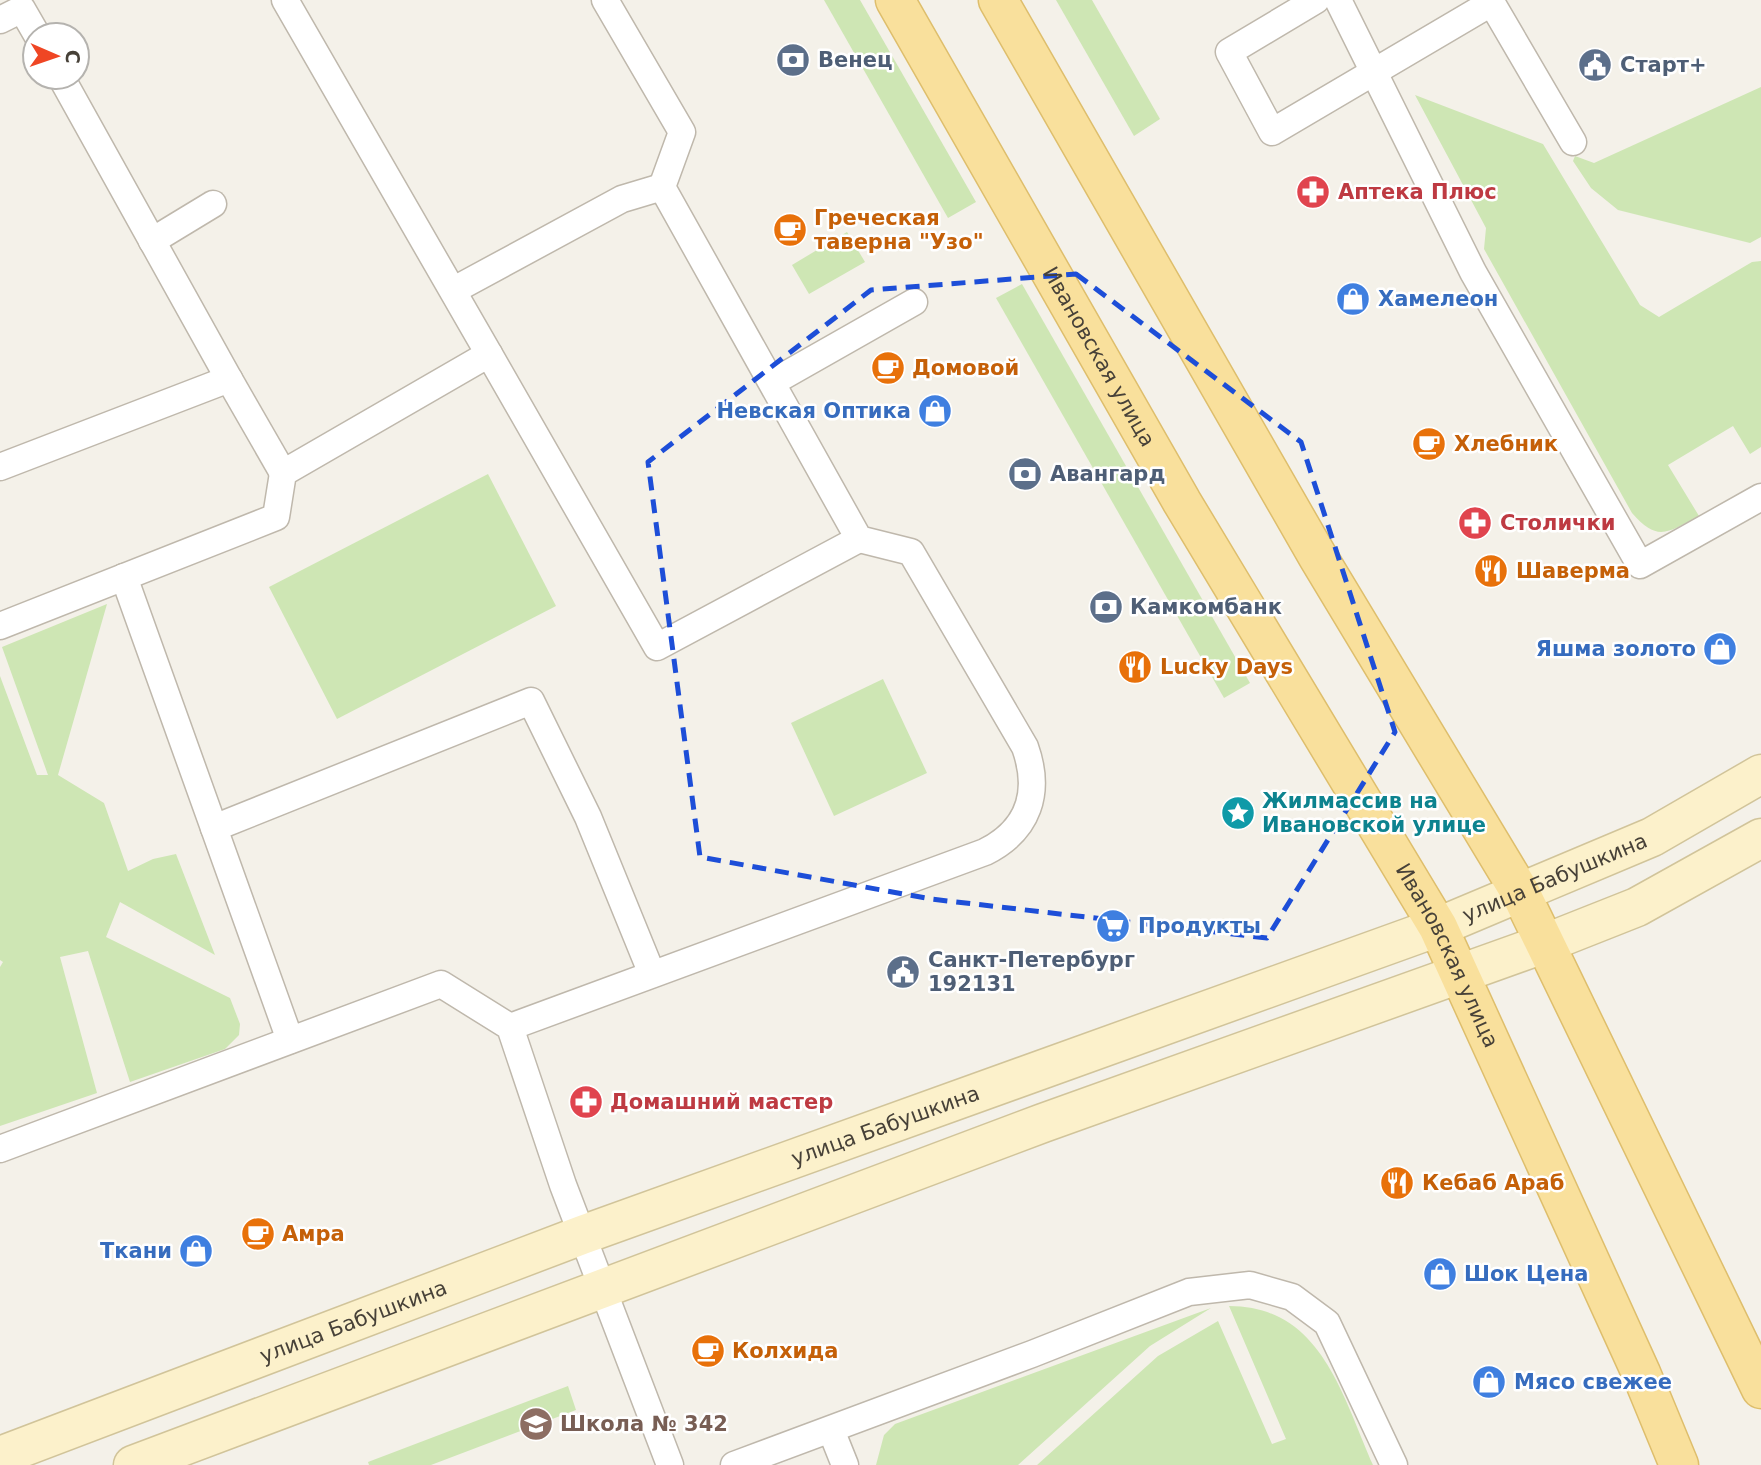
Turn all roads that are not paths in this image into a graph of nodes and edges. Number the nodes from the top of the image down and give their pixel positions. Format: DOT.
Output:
graph roads {
  1 [pos="285,0"];
  2 [pos="605,0"];
  3 [pos="895,0"];
  4 [pos="998,0"];
  5 [pos="1316,0"];
  6 [pos="1338,0"];
  7 [pos="1490,2"];
  8 [pos="1374,70"];
  9 [pos="69,91"];
  10 [pos="1573,142"];
  11 [pos="662,187"];
  12 [pos="213,204"];
  13 [pos="152,241"];
  14 [pos="454,290"];
  15 [pos="914,302"];
  16 [pos="489,354"];
  17 [pos="229,379"];
  18 [pos="774,382"];
  19 [pos="0,467"];
  20 [pos="283,473"];
  21 [pos="1761,497"];
  22 [pos="859,539"];
  23 [pos="124,577"];
  24 [pos="0,626"];
  25 [pos="1761,774"];
  26 [pos="214,828"];
  27 [pos="1761,838"];
  28 [pos="1520,892"];
  29 [pos="1438,928"];
  30 [pos="1546,943"];
  31 [pos="652,974"];
  32 [pos="1461,974"];
  33 [pos="510,1027"];
  34 [pos="290,1040"];
  35 [pos="0,1149"];
  36 [pos="582,1235"];
  37 [pos="602,1288"];
  38 [pos="1761,1389"];
  39 [pos="831,1430"];
  40 [pos="0,1456"];
  41 [pos="133,1465"];
  42 [pos="670,1465"];
  43 [pos="734,1465"];
  44 [pos="845,1465"];
  45 [pos="1394,1465"];
  46 [pos="1679,1465"];
  1 -- 14 [label="lane"];
  2 -- 11 [label="lane"];
  3 -- 29 [label="main road, Ивановская улица"];
  4 -- 28 [label="main road"];
  5 -- 8 [label="lane"];
  6 -- 8 [label="lane"];
  7 -- 8 [label="lane"];
  7 -- 10 [label="lane"];
  8 -- 21 [label="lane"];
  9 -- 13 [label="lane"];
  11 -- 14 [label="lane"];
  11 -- 18 [label="lane"];
  12 -- 13 [label="lane"];
  13 -- 17 [label="lane"];
  14 -- 16 [label="lane"];
  15 -- 18 [label="lane"];
  16 -- 20 [label="lane"];
  16 -- 22 [label="lane"];
  17 -- 19 [label="lane"];
  17 -- 20 [label="lane"];
  18 -- 22 [label="lane"];
  20 -- 23 [label="lane"];
  22 -- 31 [label="lane"];
  23 -- 24 [label="lane"];
  23 -- 26 [label="lane"];
  25 -- 28 [label="main road, улица Бабушкина"];
  26 -- 31 [label="lane"];
  26 -- 34 [label="lane"];
  27 -- 30 [label="main road"];
  28 -- 29 [label="main road, улица Бабушкина"];
  28 -- 30 [label="main road"];
  29 -- 32 [label="main road, Ивановская улица"];
  29 -- 36 [label="main road, улица Бабушкина"];
  30 -- 32 [label="main road"];
  30 -- 38 [label="main road"];
  31 -- 33 [label="lane"];
  32 -- 37 [label="main road"];
  32 -- 46 [label="main road, Ивановская улица"];
  33 -- 34 [label="lane"];
  33 -- 36 [label="lane"];
  34 -- 35 [label="lane"];
  36 -- 37 [label="lane"];
  36 -- 40 [label="main road, улица Бабушкина"];
  37 -- 41 [label="main road"];
  37 -- 42 [label="lane"];
  39 -- 43 [label="lane"];
  39 -- 44 [label="lane"];
  39 -- 45 [label="lane"];
}
